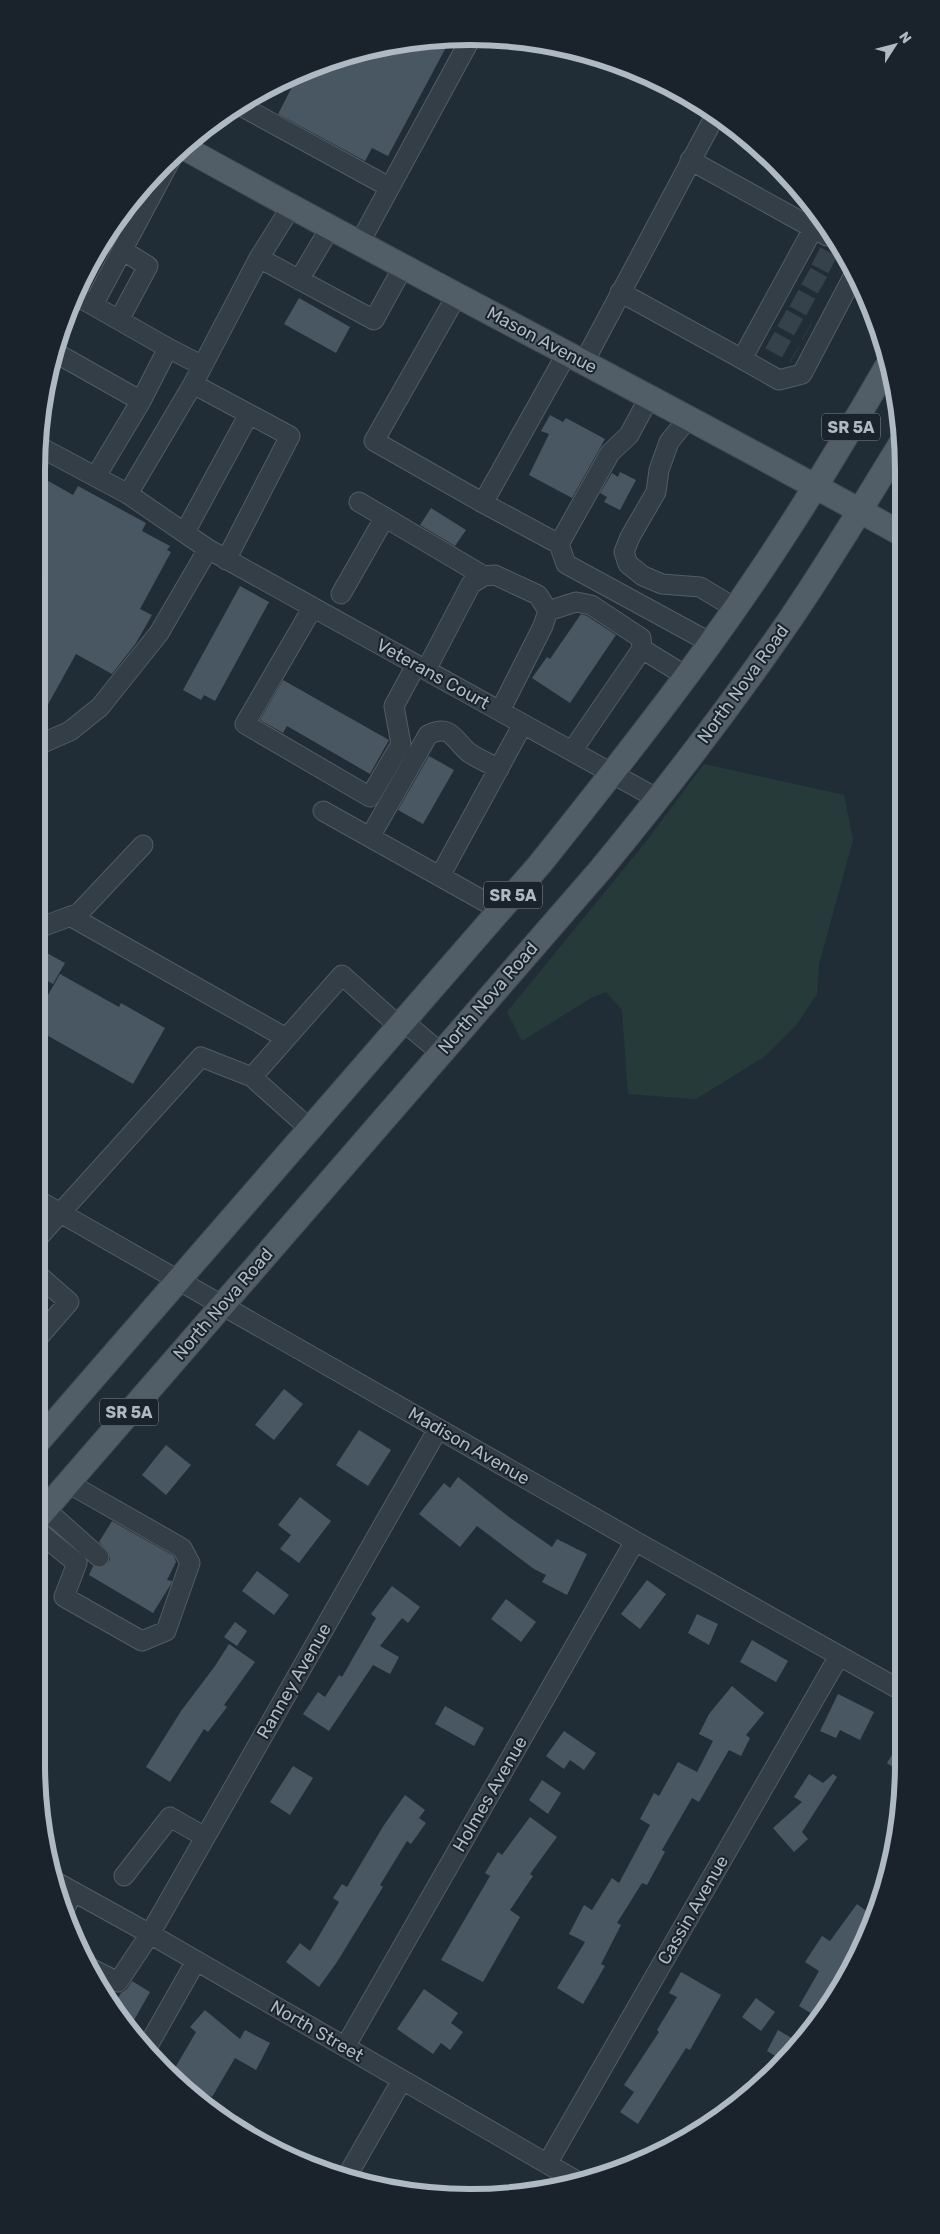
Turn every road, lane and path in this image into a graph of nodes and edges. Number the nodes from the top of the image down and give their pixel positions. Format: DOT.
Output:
graph roads {
  1 [pos="467,45"];
  2 [pos="247,109"];
  3 [pos="712,121"];
  4 [pos="189,151"];
  5 [pos="690,160"];
  6 [pos="389,187"];
  7 [pos="143,199"];
  8 [pos="290,207"];
  9 [pos="135,210"];
  10 [pos="818,227"];
  11 [pos="330,228"];
  12 [pos="820,229"];
  13 [pos="359,244"];
  14 [pos="122,250"];
  15 [pos="259,258"];
  16 [pos="403,267"];
  17 [pos="848,276"];
  18 [pos="299,280"];
  19 [pos="620,292"];
  20 [pos="457,296"];
  21 [pos="81,298"];
  22 [pos="93,305"];
  23 [pos="119,320"];
  24 [pos="168,348"];
  25 [pos="60,356"];
  26 [pos="576,358"];
  27 [pos="742,359"];
  28 [pos="201,365"];
  29 [pos="884,372"];
  30 [pos="193,384"];
  31 [pos="650,396"];
  32 [pos="141,401"];
  33 [pos="249,414"];
  34 [pos="689,417"];
  35 [pos="46,450"];
  36 [pos="894,454"];
  37 [pos="96,476"];
  38 [pos="816,486"];
  39 [pos="128,494"];
  40 [pos="359,502"];
  41 [pos="483,503"];
  42 [pos="860,510"];
  43 [pos="385,517"];
  44 [pos="895,530"];
  45 [pos="186,532"];
  46 [pos="558,544"];
  47 [pos="208,549"];
  48 [pos="226,560"];
  49 [pos="484,576"];
  50 [pos="342,594"];
  51 [pos="313,608"];
  52 [pos="735,608"];
  53 [pos="548,612"];
  54 [pos="710,643"];
  55 [pos="642,649"];
  56 [pos="421,668"];
  57 [pos="686,676"];
  58 [pos="500,711"];
  59 [pos="523,724"];
  60 [pos="45,742"];
  61 [pos="572,751"];
  62 [pos="499,769"];
  63 [pos="612,774"];
  64 [pos="658,799"];
  65 [pos="324,811"];
  66 [pos="370,837"];
  67 [pos="143,845"];
  68 [pos="440,876"];
  69 [pos="500,910"];
  70 [pos="70,916"];
  71 [pos="45,926"];
  72 [pos="402,1025"];
  73 [pos="286,1038"];
  74 [pos="440,1053"];
  75 [pos="252,1077"];
  76 [pos="310,1129"];
  77 [pos="45,1204"];
  78 [pos="60,1212"];
  79 [pos="45,1230"];
  80 [pos="180,1280"];
  81 [pos="45,1281"];
  82 [pos="222,1305"];
  83 [pos="45,1330"];
  84 [pos="438,1429"];
  85 [pos="45,1434"];
  86 [pos="68,1483"];
  87 [pos="45,1512"];
  88 [pos="45,1524"];
  89 [pos="45,1527"];
  90 [pos="635,1541"];
  91 [pos="98,1557"];
  92 [pos="839,1656"];
  93 [pos="895,1687"];
  94 [pos="205,1837"];
  95 [pos="124,1876"];
  96 [pos="63,1886"];
  97 [pos="73,1892"];
  98 [pos="68,1902"];
  99 [pos="150,1934"];
  100 [pos="196,1961"];
  101 [pos="101,1973"];
  102 [pos="149,2043"];
  103 [pos="345,2047"];
  104 [pos="402,2080"];
  105 [pos="547,2164"];
  106 [pos="350,2172"];
  107 [pos="570,2177"];
  1 -- 6 [label="street"];
  2 -- 6 [label="street"];
  3 -- 5 [label="street"];
  4 -- 8 [label="main road, Mason Avenue"];
  5 -- 10 [label="street"];
  5 -- 19 [label="street"];
  6 -- 13 [label="street"];
  7 -- 9 [label="street"];
  8 -- 11 [label="main road, Mason Avenue"];
  8 -- 15 [label="street"];
  9 -- 14 [label="street"];
  11 -- 13 [label="main road, Mason Avenue"];
  11 -- 18 [label="street"];
  12 -- 27 [label="street"];
  13 -- 16 [label="main road, Mason Avenue"];
  14 -- 22 [label="street"];
  14 -- 23 [label="street"];
  15 -- 18 [label="street"];
  15 -- 28 [label="street"];
  16 -- 18 [label="street"];
  16 -- 20 [label="main road, Mason Avenue"];
  17 -- 27 [label="street"];
  19 -- 26 [label="street"];
  19 -- 27 [label="street"];
  20 -- 26 [label="main road, Mason Avenue"];
  20 -- 41 [label="street"];
  21 -- 22 [label="street"];
  22 -- 23 [label="street"];
  23 -- 24 [label="street"];
  24 -- 28 [label="street"];
  24 -- 32 [label="street"];
  25 -- 32 [label="street"];
  26 -- 31 [label="main road, Mason Avenue"];
  26 -- 41 [label="street"];
  28 -- 30 [label="street"];
  29 -- 38 [label="main road, SR 5A"];
  30 -- 33 [label="street"];
  30 -- 39 [label="street"];
  31 -- 34 [label="main road, Mason Avenue"];
  31 -- 46 [label="street"];
  32 -- 37 [label="street"];
  33 -- 45 [label="street"];
  33 -- 48 [label="street"];
  34 -- 38 [label="main road, Mason Avenue"];
  34 -- 52 [label="street"];
  35 -- 37 [label="street, Veterans Court"];
  36 -- 42 [label="main road, North Nova Road / SR 5A"];
  37 -- 39 [label="street, Veterans Court"];
  38 -- 42 [label="main road, Mason Avenue"];
  38 -- 52 [label="main road, SR 5A"];
  39 -- 45 [label="street, Veterans Court"];
  40 -- 43 [label="street"];
  41 -- 46 [label="street"];
  42 -- 44 [label="main road, Mason Avenue"];
  42 -- 64 [label="main road, North Nova Road / SR 5A"];
  43 -- 49 [label="street"];
  43 -- 50 [label="street"];
  45 -- 47 [label="street, Veterans Court"];
  46 -- 54 [label="street"];
  47 -- 48 [label="street, Veterans Court"];
  47 -- 60 [label="street"];
  48 -- 51 [label="street, Veterans Court"];
  49 -- 53 [label="street"];
  49 -- 56 [label="street"];
  51 -- 56 [label="street, Veterans Court"];
  51 -- 56 [label="street"];
  52 -- 54 [label="main road, SR 5A"];
  53 -- 55 [label="street"];
  53 -- 58 [label="street"];
  54 -- 57 [label="main road, SR 5A"];
  55 -- 57 [label="street"];
  55 -- 61 [label="street"];
  56 -- 58 [label="street, Veterans Court"];
  57 -- 63 [label="main road, SR 5A"];
  58 -- 59 [label="street, Veterans Court"];
  59 -- 61 [label="street, Veterans Court"];
  59 -- 62 [label="street"];
  61 -- 63 [label="street, Veterans Court"];
  62 -- 66 [label="street"];
  62 -- 68 [label="street"];
  63 -- 64 [label="street, Veterans Court"];
  63 -- 69 [label="main road, SR 5A"];
  64 -- 74 [label="main road, North Nova Road / SR 5A"];
  65 -- 66 [label="street"];
  66 -- 68 [label="street"];
  67 -- 70 [label="street"];
  68 -- 69 [label="street"];
  69 -- 72 [label="main road, SR 5A"];
  70 -- 71 [label="street"];
  70 -- 73 [label="street"];
  72 -- 73 [label="street"];
  72 -- 74 [label="street"];
  72 -- 76 [label="main road, SR 5A"];
  73 -- 75 [label="street"];
  74 -- 82 [label="main road, North Nova Road / SR 5A"];
  75 -- 76 [label="street"];
  75 -- 78 [label="street"];
  76 -- 80 [label="main road, SR 5A"];
  77 -- 78 [label="street, Madison Avenue"];
  78 -- 79 [label="street"];
  78 -- 80 [label="street, Madison Avenue"];
  80 -- 82 [label="street, Madison Avenue"];
  80 -- 85 [label="main road, SR 5A"];
  81 -- 83 [label="street"];
  82 -- 84 [label="street, Madison Avenue"];
  82 -- 86 [label="main road, North Nova Road / SR 5A"];
  84 -- 90 [label="street, Madison Avenue"];
  84 -- 94 [label="street, Ranney Avenue"];
  86 -- 87 [label="main road, North Nova Road / SR 5A"];
  86 -- 89 [label="street"];
  88 -- 91 [label="street"];
  90 -- 92 [label="street, Madison Avenue"];
  90 -- 103 [label="street, Holmes Avenue"];
  92 -- 93 [label="street, Madison Avenue"];
  92 -- 105 [label="street, Cassin Avenue"];
  94 -- 95 [label="street"];
  94 -- 99 [label="street, Ranney Avenue"];
  96 -- 97 [label="street, North Street"];
  97 -- 98 [label="street"];
  97 -- 99 [label="street, North Street"];
  99 -- 100 [label="street, North Street"];
  99 -- 101 [label="street, Ranney Avenue"];
  100 -- 102 [label="street"];
  100 -- 103 [label="street, North Street"];
  103 -- 104 [label="street, North Street"];
  104 -- 105 [label="street, North Street"];
  104 -- 106 [label="street"];
  105 -- 107 [label="street, North Street"];
}
